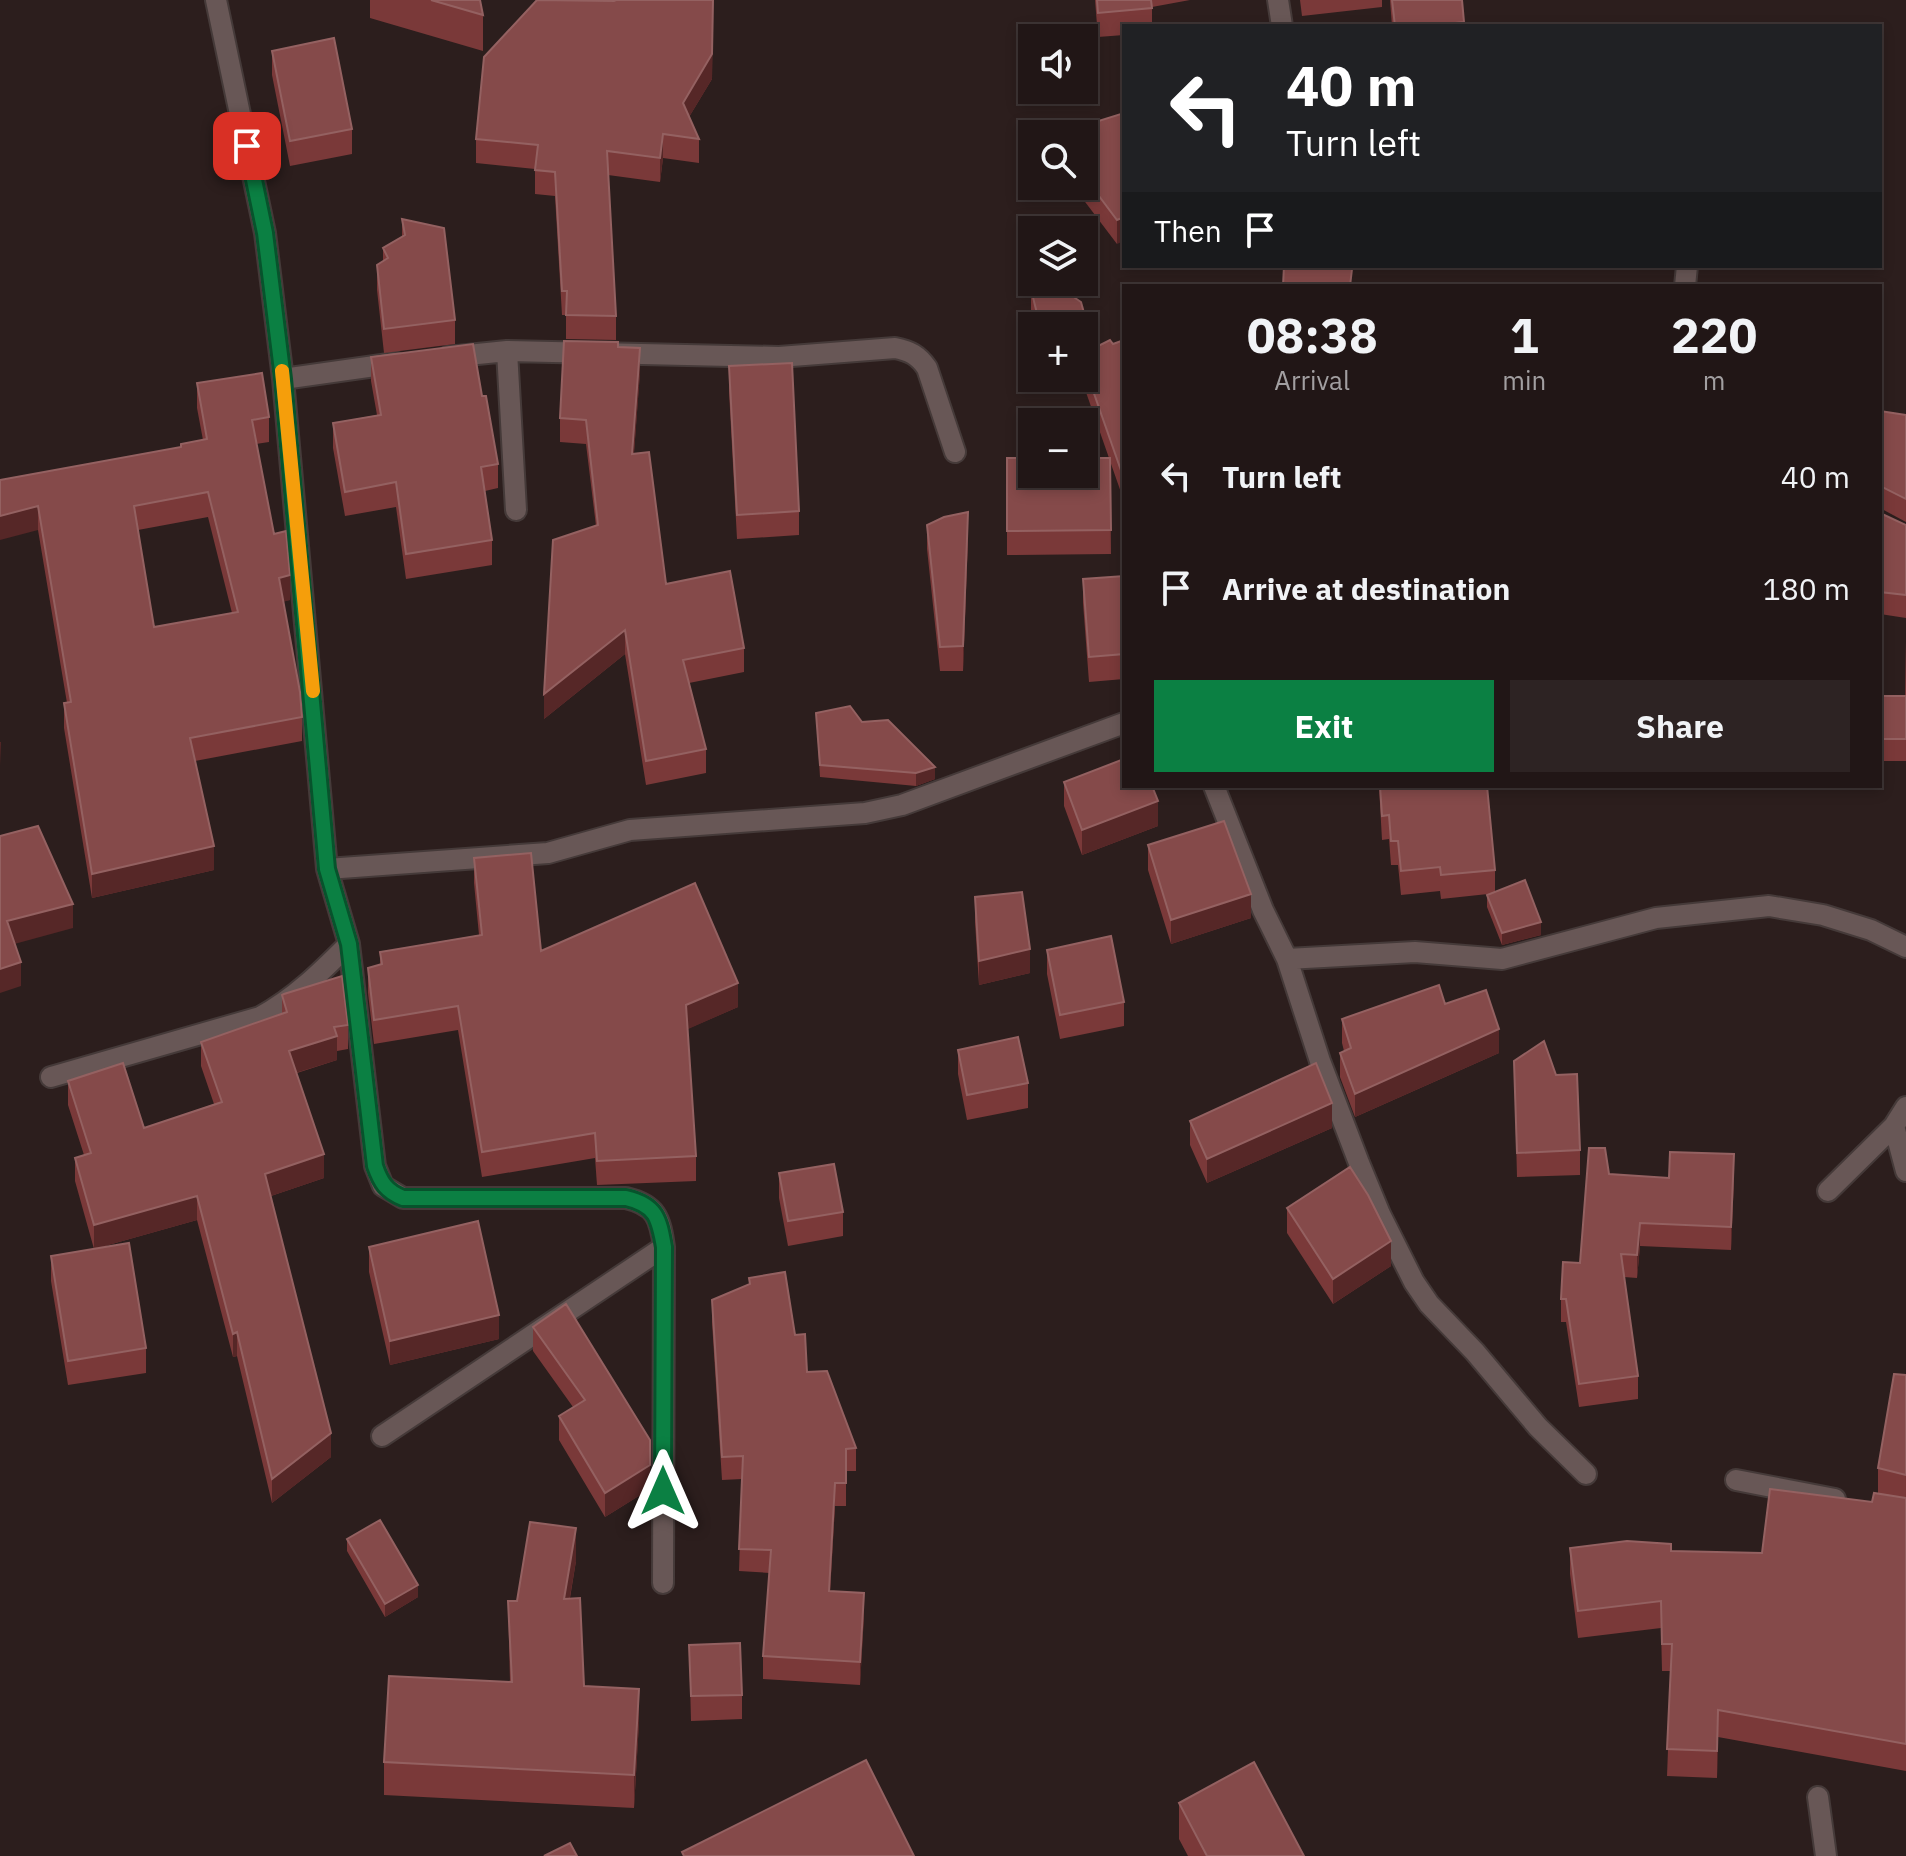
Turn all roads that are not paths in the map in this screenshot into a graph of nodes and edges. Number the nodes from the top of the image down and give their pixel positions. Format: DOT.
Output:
graph roads {
  1 [pos="216,0"];
  2 [pos="1278,0"];
  3 [pos="1282,24"];
  4 [pos="507,351"];
  5 [pos="283,379"];
  6 [pos="955,452"];
  7 [pos="516,510"];
  8 [pos="1122,724"];
  9 [pos="1215,788"];
  10 [pos="327,869"];
  11 [pos="349,944"];
  12 [pos="1906,947"];
  13 [pos="1287,959"];
  14 [pos="51,1077"];
  15 [pos="1906,1107"];
  16 [pos="1894,1126"];
  17 [pos="1906,1171"];
  18 [pos="1828,1191"];
  19 [pos="664,1247"];
  20 [pos="382,1436"];
  21 [pos="1586,1474"];
  22 [pos="1736,1480"];
  23 [pos="1852,1502"];
  24 [pos="663,1583"];
  25 [pos="1818,1797"];
  26 [pos="1826,1856"];
  1 -- 5 [label="street"];
  2 -- 3 [label="street"];
  4 -- 5 [label="street"];
  4 -- 6 [label="street"];
  4 -- 7 [label="street"];
  5 -- 10 [label="street"];
  8 -- 10 [label="street"];
  9 -- 13 [label="street"];
  10 -- 11 [label="street"];
  11 -- 14 [label="street"];
  11 -- 19 [label="street"];
  12 -- 13 [label="street"];
  13 -- 21 [label="street"];
  15 -- 16 [label="street"];
  16 -- 17 [label="street"];
  16 -- 18 [label="street"];
  19 -- 20 [label="street"];
  19 -- 24 [label="street"];
  22 -- 23 [label="street"];
  25 -- 26 [label="street"];
}
